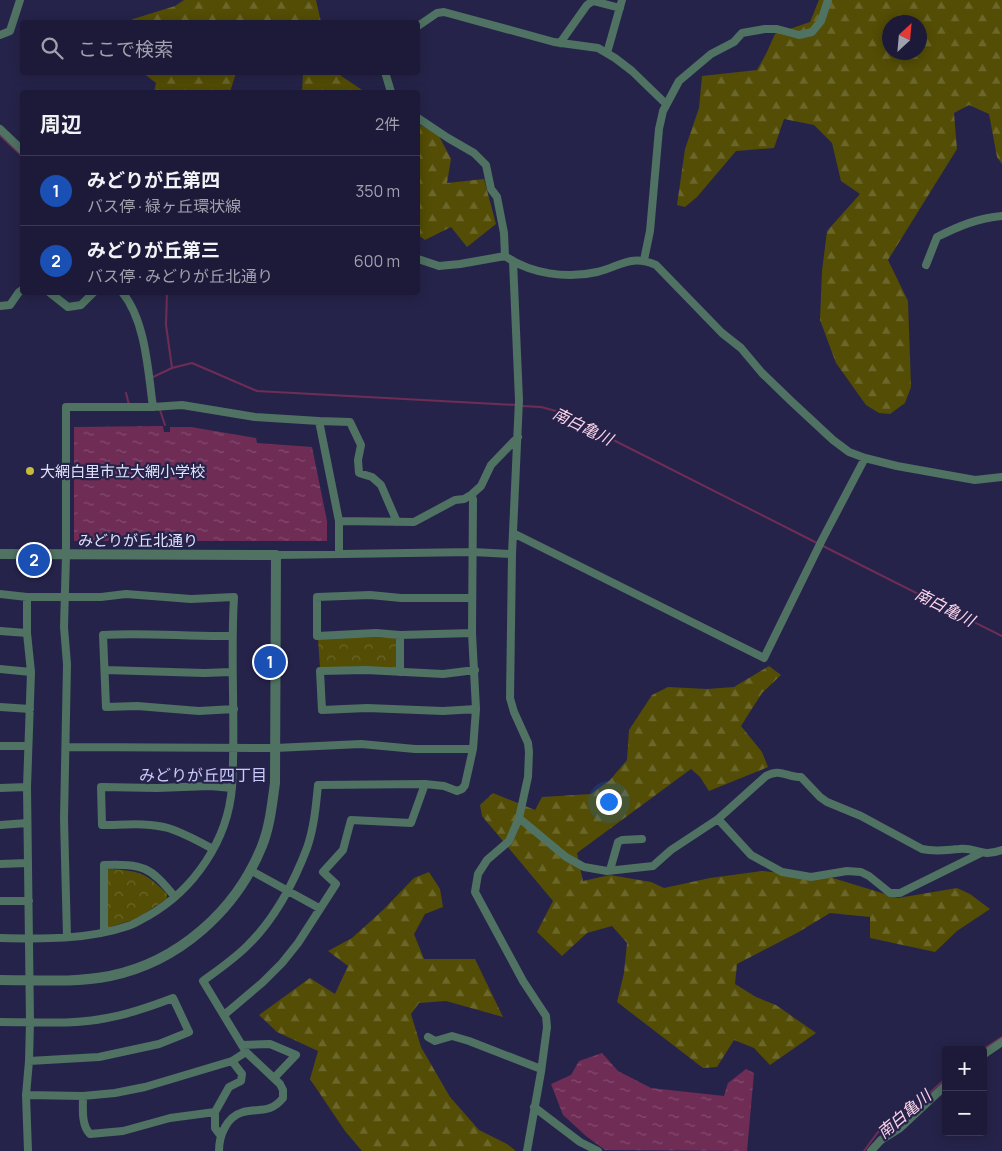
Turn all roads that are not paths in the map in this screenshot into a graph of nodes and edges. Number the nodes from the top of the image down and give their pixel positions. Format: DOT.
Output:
graph roads {
  1 [pos="20,0"];
  2 [pos="828,0"];
  3 [pos="621,4"];
  4 [pos="420,25"];
  5 [pos="0,36"];
  6 [pos="560,43"];
  7 [pos="607,53"];
  8 [pos="385,75"];
  9 [pos="390,90"];
  10 [pos="666,104"];
  11 [pos="420,119"];
  12 [pos="0,129"];
  13 [pos="20,148"];
  14 [pos="1002,216"];
  15 [pos="505,256"];
  16 [pos="420,260"];
  17 [pos="644,260"];
  18 [pos="513,261"];
  19 [pos="926,265"];
  20 [pos="20,291"];
  21 [pos="53,295"];
  22 [pos="91,295"];
  23 [pos="124,295"];
  24 [pos="0,306"];
  25 [pos="153,408"];
  26 [pos="319,421"];
  27 [pos="518,437"];
  28 [pos="865,458"];
  29 [pos="1002,477"];
  30 [pos="472,495"];
  31 [pos="339,521"];
  32 [pos="397,522"];
  33 [pos="513,533"];
  34 [pos="473,552"];
  35 [pos="339,553"];
  36 [pos="0,554"];
  37 [pos="512,554"];
  38 [pos="66,555"];
  39 [pos="276,555"];
  40 [pos="0,594"];
  41 [pos="27,597"];
  42 [pos="64,597"];
  43 [pos="472,598"];
  44 [pos="0,631"];
  45 [pos="27,633"];
  46 [pos="472,633"];
  47 [pos="400,635"];
  48 [pos="231,636"];
  49 [pos="0,669"];
  50 [pos="105,670"];
  51 [pos="475,670"];
  52 [pos="31,672"];
  53 [pos="232,672"];
  54 [pos="400,672"];
  55 [pos="0,707"];
  56 [pos="234,709"];
  57 [pos="476,709"];
  58 [pos="30,710"];
  59 [pos="0,746"];
  60 [pos="28,746"];
  61 [pos="66,748"];
  62 [pos="232,748"];
  63 [pos="275,748"];
  64 [pos="473,749"];
  65 [pos="424,784"];
  66 [pos="27,787"];
  67 [pos="0,788"];
  68 [pos="232,788"];
  69 [pos="518,818"];
  70 [pos="718,819"];
  71 [pos="27,823"];
  72 [pos="0,825"];
  73 [pos="642,839"];
  74 [pos="213,849"];
  75 [pos="1002,850"];
  76 [pos="981,853"];
  77 [pos="28,863"];
  78 [pos="0,864"];
  79 [pos="250,870"];
  80 [pos="610,870"];
  81 [pos="287,890"];
  82 [pos="175,897"];
  83 [pos="29,900"];
  84 [pos="0,901"];
  85 [pos="320,908"];
  86 [pos="104,932"];
  87 [pos="67,937"];
  88 [pos="0,938"];
  89 [pos="28,938"];
  90 [pos="0,980"];
  91 [pos="28,980"];
  92 [pos="224,1015"];
  93 [pos="0,1022"];
  94 [pos="30,1022"];
  95 [pos="428,1037"];
  96 [pos="1002,1042"];
  97 [pos="244,1048"];
  98 [pos="987,1052"];
  99 [pos="29,1060"];
  100 [pos="232,1061"];
  101 [pos="541,1069"];
  102 [pos="274,1078"];
  103 [pos="942,1089"];
  104 [pos="26,1095"];
  105 [pos="83,1096"];
  106 [pos="534,1107"];
  107 [pos="215,1112"];
  108 [pos="221,1136"];
  109 [pos="28,1151"];
  110 [pos="219,1151"];
  111 [pos="527,1151"];
  112 [pos="598,1151"];
  113 [pos="870,1151"];
  1 -- 5 [label="street"];
  2 -- 10 [label="street"];
  3 -- 6 [label="street"];
  3 -- 7 [label="street"];
  4 -- 6 [label="street"];
  6 -- 7 [label="street"];
  7 -- 10 [label="street"];
  8 -- 9 [label="street"];
  10 -- 17 [label="street"];
  11 -- 15 [label="street"];
  12 -- 13 [label="street"];
  14 -- 19 [label="street"];
  15 -- 16 [label="street"];
  15 -- 18 [label="street"];
  17 -- 18 [label="street"];
  17 -- 28 [label="street"];
  18 -- 27 [label="street"];
  20 -- 24 [label="street"];
  21 -- 22 [label="street"];
  23 -- 25 [label="street"];
  25 -- 26 [label="street"];
  25 -- 38 [label="street"];
  26 -- 31 [label="street"];
  26 -- 32 [label="street"];
  27 -- 30 [label="street"];
  27 -- 33 [label="street"];
  28 -- 29 [label="street"];
  28 -- 33 [label="street"];
  30 -- 32 [label="street"];
  30 -- 34 [label="street"];
  31 -- 32 [label="street"];
  31 -- 35 [label="street"];
  33 -- 37 [label="street"];
  34 -- 35 [label="street"];
  34 -- 37 [label="street"];
  34 -- 43 [label="street"];
  35 -- 39 [label="street"];
  36 -- 38 [label="street, みどりが丘北通り"];
  37 -- 69 [label="street"];
  38 -- 39 [label="street, みどりが丘北通り"];
  38 -- 42 [label="street"];
  39 -- 63 [label="street"];
  40 -- 41 [label="street"];
  41 -- 42 [label="street"];
  41 -- 45 [label="street"];
  42 -- 48 [label="street"];
  42 -- 61 [label="street"];
  43 -- 46 [label="street"];
  43 -- 47 [label="street"];
  44 -- 45 [label="street"];
  45 -- 52 [label="street"];
  46 -- 47 [label="street"];
  46 -- 51 [label="street"];
  47 -- 54 [label="street"];
  48 -- 50 [label="street"];
  48 -- 53 [label="street"];
  49 -- 52 [label="street"];
  50 -- 53 [label="street"];
  50 -- 56 [label="street"];
  51 -- 54 [label="street"];
  51 -- 57 [label="street"];
  52 -- 58 [label="street"];
  53 -- 56 [label="street"];
  54 -- 57 [label="street"];
  55 -- 58 [label="street"];
  56 -- 62 [label="street"];
  57 -- 64 [label="street"];
  58 -- 60 [label="street"];
  59 -- 60 [label="street"];
  60 -- 66 [label="street"];
  61 -- 62 [label="street"];
  61 -- 87 [label="street"];
  62 -- 63 [label="street"];
  62 -- 68 [label="street"];
  63 -- 64 [label="street"];
  63 -- 79 [label="street"];
  64 -- 65 [label="street"];
  65 -- 81 [label="street"];
  65 -- 85 [label="street"];
  66 -- 67 [label="street"];
  66 -- 71 [label="street"];
  68 -- 74 [label="street"];
  68 -- 74 [label="street"];
  69 -- 80 [label="street"];
  69 -- 101 [label="street"];
  70 -- 76 [label="street"];
  70 -- 76 [label="street"];
  70 -- 80 [label="street"];
  71 -- 72 [label="street"];
  71 -- 77 [label="street"];
  73 -- 80 [label="street"];
  74 -- 82 [label="street"];
  75 -- 76 [label="street"];
  77 -- 78 [label="street"];
  77 -- 83 [label="street"];
  79 -- 81 [label="street"];
  79 -- 91 [label="street"];
  81 -- 85 [label="street"];
  81 -- 92 [label="street"];
  82 -- 86 [label="street"];
  82 -- 86 [label="street"];
  83 -- 84 [label="street"];
  83 -- 89 [label="street"];
  85 -- 92 [label="street"];
  86 -- 87 [label="street"];
  87 -- 89 [label="street"];
  88 -- 89 [label="street"];
  89 -- 91 [label="street"];
  90 -- 91 [label="street"];
  91 -- 94 [label="street"];
  92 -- 97 [label="street"];
  93 -- 94 [label="street"];
  94 -- 99 [label="street"];
  94 -- 99 [label="street"];
  95 -- 101 [label="street"];
  96 -- 98 [label="street"];
  97 -- 100 [label="street"];
  97 -- 102 [label="street"];
  97 -- 102 [label="street"];
  99 -- 104 [label="street"];
  100 -- 105 [label="street"];
  100 -- 107 [label="street"];
  101 -- 106 [label="street"];
  102 -- 108 [label="street"];
  103 -- 113 [label="street"];
  104 -- 105 [label="street"];
  104 -- 109 [label="street"];
  105 -- 107 [label="street"];
  106 -- 111 [label="street"];
  106 -- 112 [label="street"];
  107 -- 108 [label="street"];
  108 -- 110 [label="street"];
}
